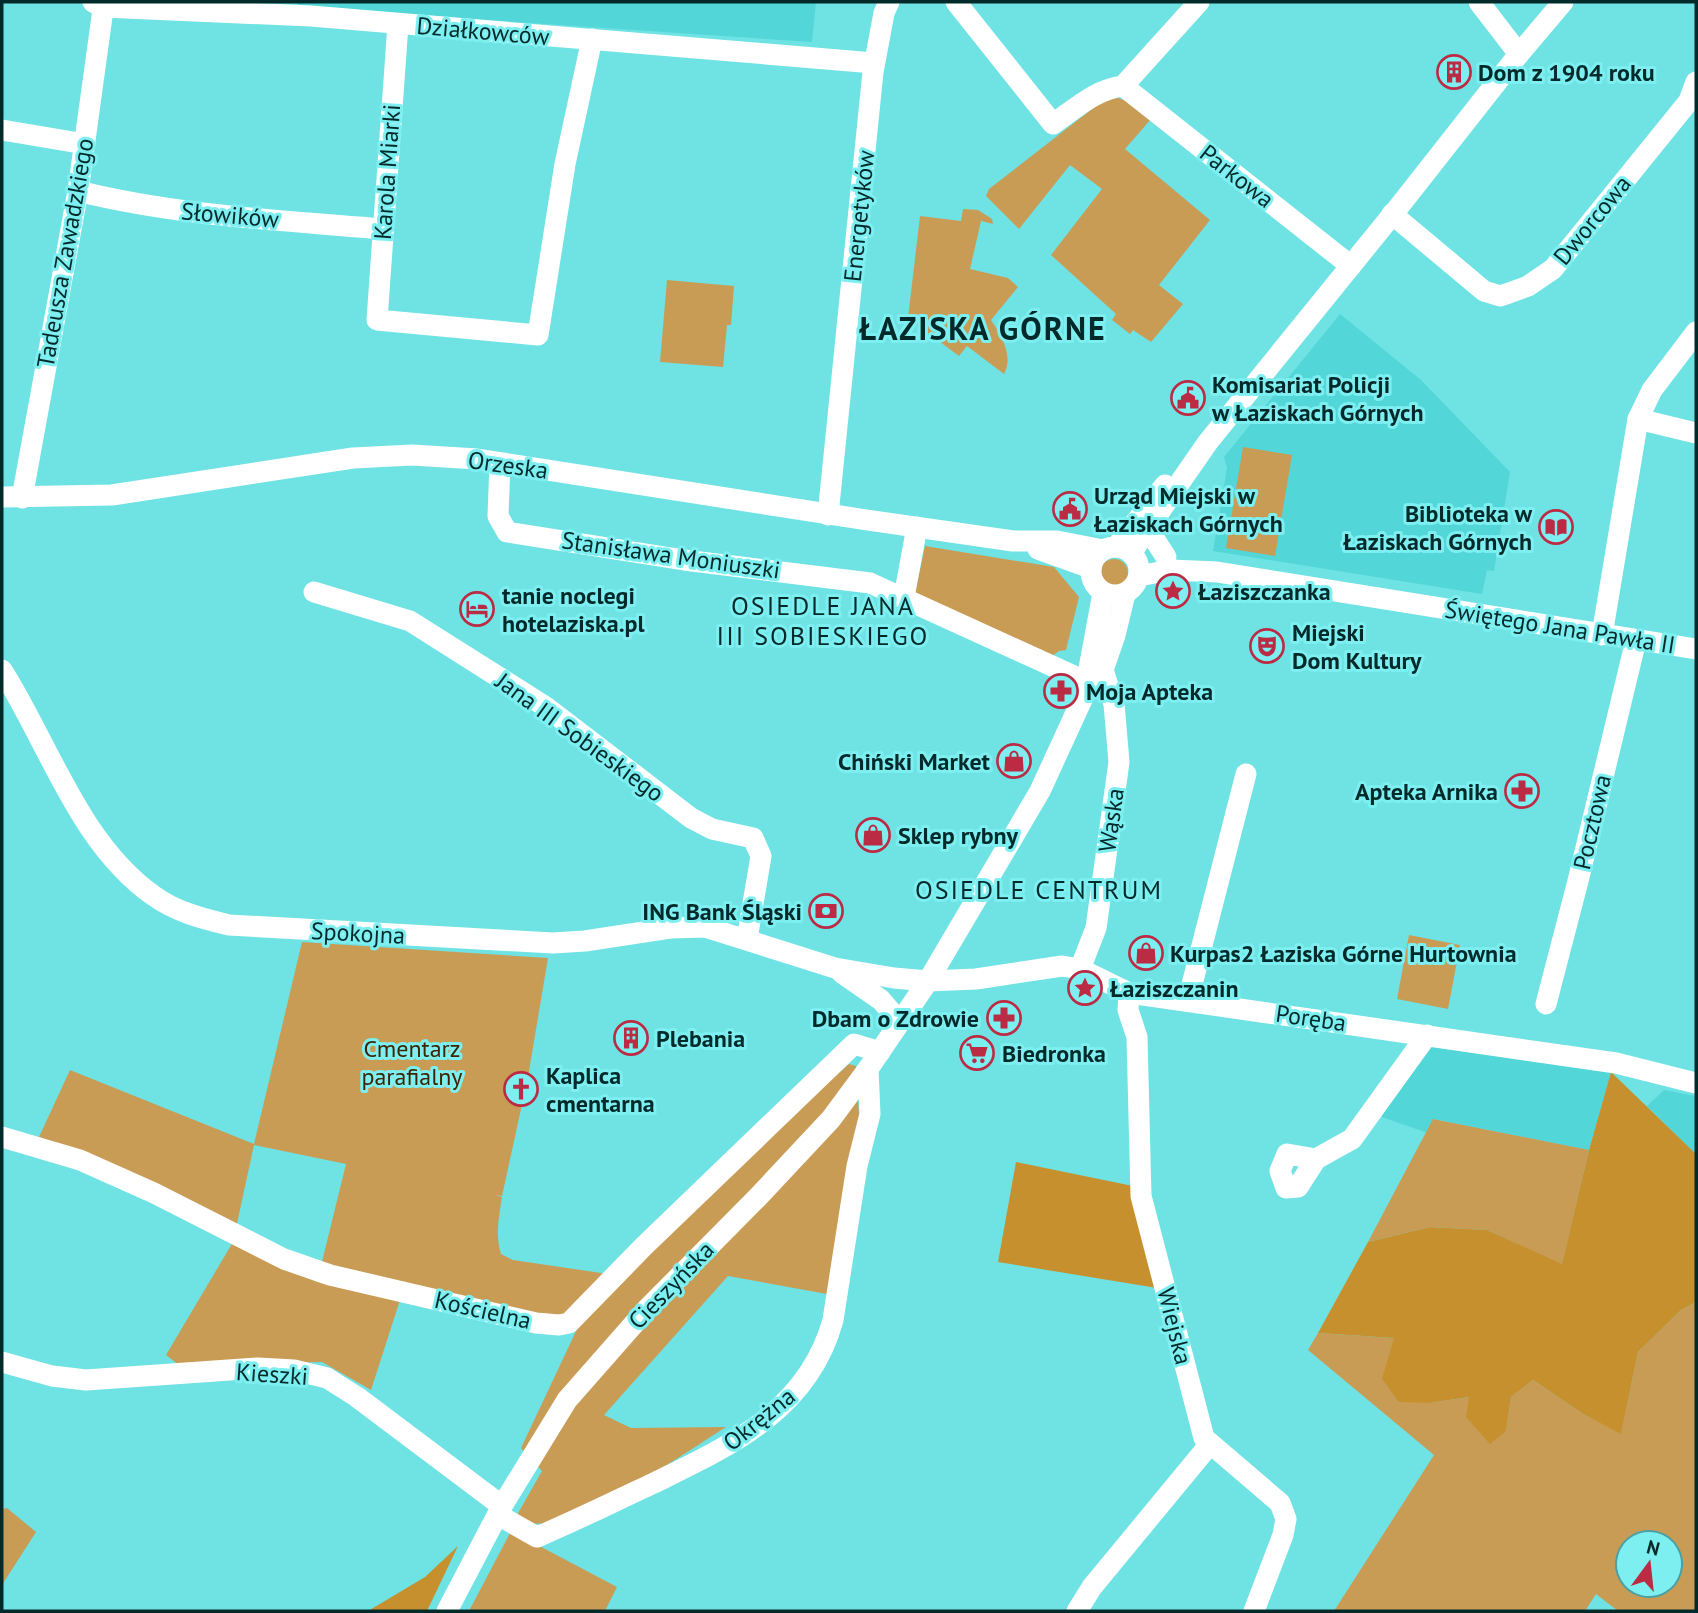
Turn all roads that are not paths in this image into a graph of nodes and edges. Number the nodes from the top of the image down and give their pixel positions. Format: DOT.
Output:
graph roads {
  1 [pos="889,2"];
  2 [pos="956,2"];
  3 [pos="1199,2"];
  4 [pos="1479,2"];
  5 [pos="1563,2"];
  6 [pos="100,4"];
  7 [pos="398,24"];
  8 [pos="592,40"];
  9 [pos="1519,54"];
  10 [pos="874,63"];
  11 [pos="1696,82"];
  12 [pos="1123,86"];
  13 [pos="2,130"];
  14 [pos="85,144"];
  15 [pos="78,191"];
  16 [pos="1392,214"];
  17 [pos="383,229"];
  18 [pos="1351,266"];
  19 [pos="1696,332"];
  20 [pos="1637,419"];
  21 [pos="1696,433"];
  22 [pos="1208,442"];
  23 [pos="500,463"];
  24 [pos="12,497"];
  25 [pos="828,514"];
  26 [pos="1151,525"];
  27 [pos="917,527"];
  28 [pos="1166,557"];
  29 [pos="1119,559"];
  30 [pos="1217,572"];
  31 [pos="314,592"];
  32 [pos="1114,594"];
  33 [pos="904,597"];
  34 [pos="1602,635"];
  35 [pos="1636,640"];
  36 [pos="1696,649"];
  37 [pos="2,671"];
  38 [pos="1091,681"];
  39 [pos="1246,774"];
  40 [pos="747,939"];
  41 [pos="835,968"];
  42 [pos="1080,969"];
  43 [pos="928,981"];
  44 [pos="1129,993"];
  45 [pos="1188,1000"];
  46 [pos="1546,1004"];
  47 [pos="900,1022"];
  48 [pos="1427,1035"];
  49 [pos="874,1061"];
  50 [pos="1696,1083"];
  51 [pos="2,1136"];
  52 [pos="1316,1159"];
  53 [pos="2,1362"];
  54 [pos="1210,1444"];
  55 [pos="500,1510"];
  56 [pos="447,1611"];
  57 [pos="1077,1611"];
  58 [pos="1254,1611"];
  1 -- 10 [label="street, Energetyków"];
  2 -- 12 [label="street"];
  3 -- 12 [label="street"];
  4 -- 9 [label="street"];
  5 -- 9 [label="street"];
  6 -- 7 [label="street, Działkowców"];
  6 -- 14 [label="street, Tadeusza Zawadzkiego"];
  7 -- 8 [label="street, Działkowców"];
  7 -- 17 [label="street, Karola Miarki"];
  8 -- 10 [label="street, Działkowców"];
  8 -- 17 [label="street, Karola Miarki"];
  9 -- 16 [label="street"];
  10 -- 25 [label="street, Energetyków"];
  11 -- 16 [label="street, Dworcowa"];
  12 -- 18 [label="street, Parkowa"];
  13 -- 14 [label="street"];
  14 -- 15 [label="street, Tadeusza Zawadzkiego"];
  15 -- 17 [label="street, Słowików"];
  15 -- 24 [label="street, Tadeusza Zawadzkiego"];
  16 -- 18 [label="street"];
  18 -- 22 [label="street"];
  19 -- 20 [label="street"];
  20 -- 21 [label="street"];
  20 -- 34 [label="street"];
  22 -- 26 [label="street"];
  22 -- 29 [label="street"];
  23 -- 24 [label="street, Orzeska"];
  23 -- 25 [label="street, Orzeska"];
  23 -- 33 [label="street, Stanisława Moniuszki"];
  25 -- 27 [label="street, Orzeska"];
  26 -- 28 [label="street"];
  26 -- 29 [label="street"];
  27 -- 29 [label="street, Orzeska"];
  27 -- 33 [label="street"];
  28 -- 29 [label="street, Świętego Jana Pawła II"];
  28 -- 30 [label="street, Świętego Jana Pawła II"];
  29 -- 30 [label="street, Świętego Jana Pawła II"];
  29 -- 32 [label="street"];
  29 -- 32 [label="street"];
  30 -- 34 [label="street, Świętego Jana Pawła II"];
  31 -- 40 [label="street, Jana III Sobieskiego"];
  32 -- 38 [label="street, Cieszyńska"];
  33 -- 38 [label="street"];
  34 -- 35 [label="street, Świętego Jana Pawła II"];
  35 -- 36 [label="street, Świętego Jana Pawła II"];
  35 -- 46 [label="street, Pocztowa"];
  37 -- 40 [label="street, Spokojna"];
  38 -- 42 [label="street, Wąska"];
  38 -- 43 [label="street, Cieszyńska"];
  39 -- 45 [label="street"];
  40 -- 41 [label="street, Spokojna"];
  41 -- 43 [label="street, Spokojna"];
  41 -- 47 [label="street, Spokojna"];
  42 -- 43 [label="street, Poręba"];
  42 -- 44 [label="street, Poręba"];
  43 -- 47 [label="street, Cieszyńska"];
  44 -- 45 [label="street, Poręba"];
  44 -- 54 [label="street, Wiejska"];
  45 -- 48 [label="street, Poręba"];
  47 -- 49 [label="street, Cieszyńska"];
  48 -- 50 [label="street, Poręba"];
  48 -- 52 [label="street"];
  49 -- 51 [label="street, Kościelna"];
  49 -- 55 [label="street, Cieszyńska"];
  49 -- 55 [label="street, Okrężna"];
  53 -- 55 [label="street, Kieszki"];
  54 -- 57 [label="street"];
  54 -- 58 [label="street"];
  55 -- 56 [label="street, Cieszyńska"];
}
